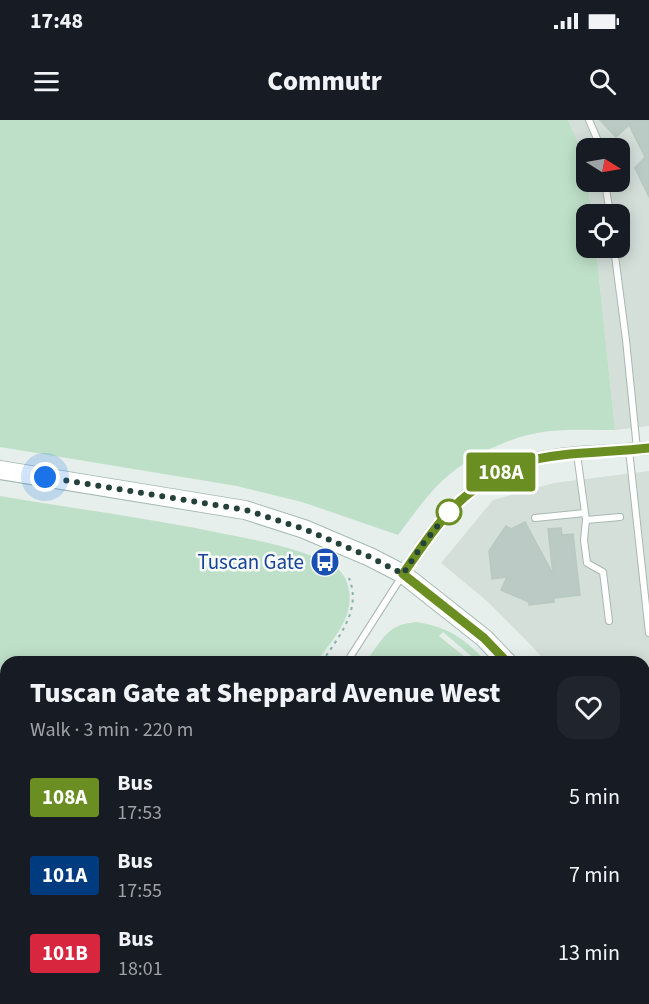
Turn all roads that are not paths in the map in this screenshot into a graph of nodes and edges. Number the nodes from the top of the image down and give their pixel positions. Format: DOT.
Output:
graph roads {
  1 [pos="589,120"];
  2 [pos="597,138"];
  3 [pos="615,258"];
  4 [pos="639,449"];
  5 [pos="577,454"];
  6 [pos="0,470"];
  7 [pos="585,516"];
  8 [pos="620,517"];
  9 [pos="535,518"];
  10 [pos="403,574"];
  11 [pos="648,608"];
  12 [pos="609,621"];
  13 [pos="649,633"];
  14 [pos="351,656"];
  15 [pos="501,656"];
  1 -- 2 [label="lane"];
  3 -- 4 [label="lane"];
  4 -- 5 [label="street"];
  4 -- 11 [label="lane"];
  5 -- 7 [label="lane"];
  5 -- 10 [label="street"];
  6 -- 10 [label="main road"];
  7 -- 8 [label="lane"];
  7 -- 9 [label="lane"];
  7 -- 12 [label="lane"];
  10 -- 14 [label="lane"];
  10 -- 15 [label="main road"];
  11 -- 13 [label="lane"];
}
